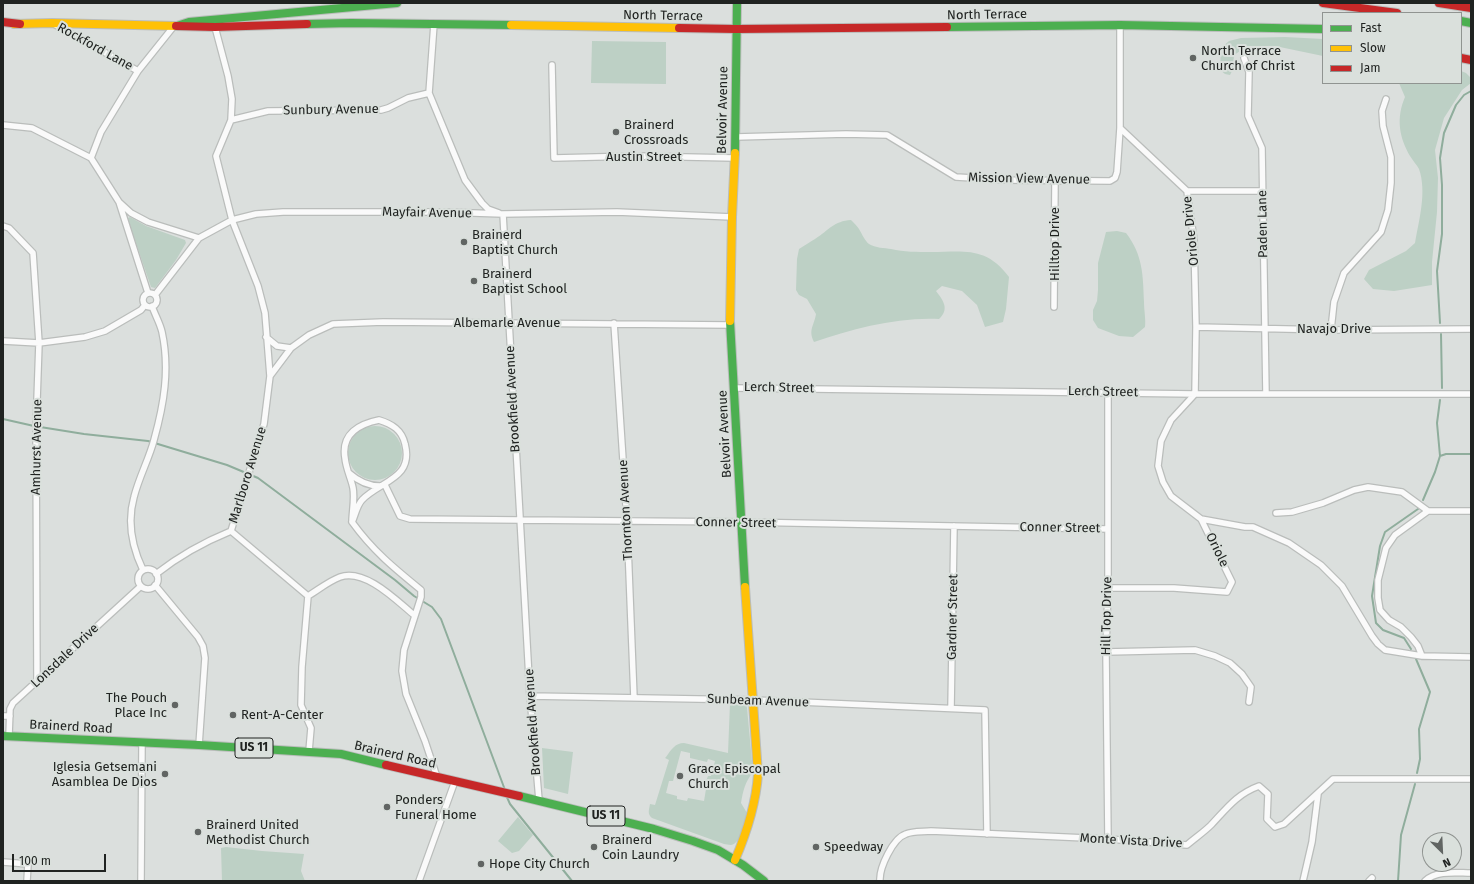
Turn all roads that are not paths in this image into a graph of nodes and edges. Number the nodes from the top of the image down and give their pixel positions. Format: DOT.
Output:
graph roads {
  1 [pos="396,3"];
  2 [pos="737,3"];
  3 [pos="1323,3"];
  4 [pos="1439,3"];
  5 [pos="1467,8"];
  6 [pos="1390,12"];
  7 [pos="3,23"];
  8 [pos="52,23"];
  9 [pos="434,24"];
  10 [pos="1120,25"];
  11 [pos="175,26"];
  12 [pos="215,27"];
  13 [pos="736,29"];
  14 [pos="1322,29"];
  15 [pos="1244,58"];
  16 [pos="552,65"];
  17 [pos="138,71"];
  18 [pos="428,93"];
  19 [pos="1386,99"];
  20 [pos="231,120"];
  21 [pos="3,125"];
  22 [pos="1120,128"];
  23 [pos="736,138"];
  24 [pos="92,158"];
  25 [pos="734,158"];
  26 [pos="1055,180"];
  27 [pos="1187,191"];
  28 [pos="1263,191"];
  29 [pos="119,202"];
  30 [pos="503,214"];
  31 [pos="732,217"];
  32 [pos="232,220"];
  33 [pos="3,226"];
  34 [pos="199,238"];
  35 [pos="148,293"];
  36 [pos="154,295"];
  37 [pos="145,305"];
  38 [pos="152,306"];
  39 [pos="1054,307"];
  40 [pos="509,323"];
  41 [pos="614,323"];
  42 [pos="730,325"];
  43 [pos="1196,327"];
  44 [pos="1265,328"];
  45 [pos="1471,329"];
  46 [pos="1332,330"];
  47 [pos="266,337"];
  48 [pos="3,341"];
  49 [pos="39,344"];
  50 [pos="291,348"];
  51 [pos="270,376"];
  52 [pos="734,388"];
  53 [pos="1108,392"];
  54 [pos="1196,394"];
  55 [pos="1266,394"];
  56 [pos="1471,394"];
  57 [pos="348,472"];
  58 [pos="384,486"];
  59 [pos="1428,510"];
  60 [pos="1471,511"];
  61 [pos="1276,513"];
  62 [pos="1201,519"];
  63 [pos="520,521"];
  64 [pos="352,522"];
  65 [pos="627,522"];
  66 [pos="741,522"];
  67 [pos="954,526"];
  68 [pos="1108,530"];
  69 [pos="231,531"];
  70 [pos="143,570"];
  71 [pos="156,574"];
  72 [pos="155,585"];
  73 [pos="141,586"];
  74 [pos="1108,588"];
  75 [pos="308,596"];
  76 [pos="414,615"];
  77 [pos="1106,652"];
  78 [pos="1422,656"];
  79 [pos="1471,657"];
  80 [pos="37,682"];
  81 [pos="530,696"];
  82 [pos="634,698"];
  83 [pos="754,700"];
  84 [pos="1250,702"];
  85 [pos="951,708"];
  86 [pos="3,716"];
  87 [pos="10,716"];
  88 [pos="6,736"];
  89 [pos="142,743"];
  90 [pos="199,745"];
  91 [pos="309,752"];
  92 [pos="436,777"];
  93 [pos="1471,779"];
  94 [pos="455,781"];
  95 [pos="1318,794"];
  96 [pos="539,800"];
  97 [pos="987,834"];
  98 [pos="1108,839"];
  99 [pos="735,860"];
  100 [pos="3,862"];
  101 [pos="1471,873"];
  102 [pos="27,881"];
  103 [pos="141,881"];
  104 [pos="419,881"];
  105 [pos="764,881"];
  106 [pos="880,881"];
  107 [pos="1303,881"];
  108 [pos="1425,881"];
  1 -- 11 [label="main road"];
  2 -- 13 [label="main road, Belvoir Avenue"];
  3 -- 6 [label="main road"];
  4 -- 5 [label="main road"];
  7 -- 8 [label="main road, North Terrace"];
  8 -- 11 [label="main road, North Terrace"];
  8 -- 17 [label="street, Rockford Lane"];
  9 -- 12 [label="main road, North Terrace"];
  9 -- 13 [label="main road, North Terrace"];
  9 -- 18 [label="street"];
  10 -- 13 [label="main road, North Terrace"];
  10 -- 14 [label="main road, North Terrace"];
  10 -- 22 [label="street"];
  11 -- 12 [label="main road, North Terrace"];
  11 -- 17 [label="street"];
  12 -- 20 [label="street, Marlboro Avenue"];
  13 -- 23 [label="main road, Belvoir Avenue"];
  15 -- 28 [label="street, Paden Lane"];
  16 -- 25 [label="street, Austin Street"];
  17 -- 24 [label="street"];
  18 -- 20 [label="street, Sunbury Avenue"];
  18 -- 30 [label="street"];
  19 -- 46 [label="street"];
  20 -- 32 [label="street, Marlboro Avenue"];
  21 -- 24 [label="street"];
  22 -- 26 [label="street, Mission View Avenue"];
  22 -- 27 [label="street, Oriole Drive"];
  23 -- 25 [label="main road, Belvoir Avenue"];
  23 -- 26 [label="street, Mission View Avenue"];
  24 -- 29 [label="street"];
  25 -- 31 [label="main road, Belvoir Avenue"];
  26 -- 39 [label="street, Hilltop Drive"];
  27 -- 28 [label="street"];
  27 -- 43 [label="street, Oriole Drive"];
  28 -- 44 [label="street, Paden Lane"];
  29 -- 34 [label="street"];
  29 -- 35 [label="street"];
  30 -- 31 [label="street, Mayfair Avenue"];
  30 -- 32 [label="street, Mayfair Avenue"];
  30 -- 40 [label="street, Brookfield Avenue"];
  31 -- 42 [label="main road, Belvoir Avenue"];
  32 -- 34 [label="street, Mayfair Avenue"];
  32 -- 47 [label="street, Marlboro Avenue"];
  33 -- 49 [label="street, Amhurst Avenue"];
  34 -- 36 [label="street, Mayfair Avenue"];
  35 -- 36 [label="street"];
  35 -- 37 [label="street"];
  36 -- 38 [label="street"];
  37 -- 38 [label="street"];
  37 -- 49 [label="street"];
  38 -- 70 [label="street"];
  40 -- 41 [label="street, Albemarle Avenue"];
  40 -- 50 [label="street, Albemarle Avenue"];
  40 -- 63 [label="street, Brookfield Avenue"];
  41 -- 42 [label="street, Albemarle Avenue"];
  41 -- 65 [label="street, Thornton Avenue"];
  42 -- 52 [label="main road, Belvoir Avenue"];
  43 -- 44 [label="street, Navajo Drive"];
  43 -- 54 [label="street, Oriole Drive"];
  44 -- 46 [label="street, Navajo Drive"];
  44 -- 55 [label="street, Paden Lane"];
  45 -- 46 [label="street, Navajo Drive"];
  47 -- 50 [label="street"];
  47 -- 51 [label="street, Marlboro Avenue"];
  48 -- 49 [label="street"];
  49 -- 80 [label="street, Amhurst Avenue"];
  50 -- 51 [label="street, Marlboro Avenue"];
  51 -- 69 [label="street, Marlboro Avenue"];
  52 -- 53 [label="street, Lerch Street"];
  52 -- 66 [label="main road, Belvoir Avenue"];
  53 -- 54 [label="street, Lerch Street"];
  53 -- 68 [label="street, Hill Top Drive"];
  54 -- 55 [label="street, Lerch Street"];
  54 -- 62 [label="street"];
  55 -- 56 [label="street, Lerch Street"];
  57 -- 58 [label="street"];
  57 -- 58 [label="street"];
  57 -- 64 [label="street"];
  58 -- 63 [label="street, Conner Street"];
  58 -- 64 [label="street"];
  59 -- 60 [label="street"];
  59 -- 61 [label="street"];
  59 -- 78 [label="street"];
  62 -- 74 [label="street, Oriole"];
  62 -- 78 [label="street"];
  63 -- 65 [label="street, Conner Street"];
  63 -- 81 [label="street, Brookfield Avenue"];
  64 -- 76 [label="street"];
  65 -- 66 [label="street, Conner Street"];
  65 -- 82 [label="street, Thornton Avenue"];
  66 -- 67 [label="street, Conner Street"];
  66 -- 83 [label="main road, Belvoir Avenue"];
  67 -- 68 [label="street, Conner Street"];
  67 -- 85 [label="street, Gardner Street"];
  68 -- 74 [label="street, Hill Top Drive"];
  69 -- 71 [label="street"];
  69 -- 75 [label="street, Marlboro Avenue"];
  70 -- 71 [label="street"];
  70 -- 73 [label="street"];
  71 -- 72 [label="street"];
  72 -- 73 [label="street"];
  72 -- 90 [label="street"];
  73 -- 80 [label="street, Lonsdale Drive"];
  74 -- 77 [label="street, Hill Top Drive"];
  75 -- 76 [label="street"];
  75 -- 91 [label="street"];
  76 -- 92 [label="street"];
  77 -- 84 [label="street"];
  77 -- 98 [label="street, Hill Top Drive"];
  78 -- 79 [label="street"];
  80 -- 87 [label="street, Lonsdale Drive"];
  81 -- 82 [label="street, Sunbeam Avenue"];
  81 -- 96 [label="street, Brookfield Avenue"];
  82 -- 83 [label="street, Sunbeam Avenue"];
  83 -- 85 [label="street, Sunbeam Avenue"];
  83 -- 99 [label="main road, Belvoir Avenue"];
  85 -- 97 [label="street, Sunbeam Avenue"];
  86 -- 87 [label="street"];
  87 -- 88 [label="street, Lonsdale Drive"];
  88 -- 89 [label="main road, Brainerd Road / US 11"];
  89 -- 90 [label="main road, Brainerd Road / US 11"];
  89 -- 103 [label="street"];
  90 -- 91 [label="main road, Brainerd Road / US 11"];
  91 -- 92 [label="main road, Brainerd Road / US 11"];
  92 -- 94 [label="main road, Brainerd Road / US 11"];
  93 -- 95 [label="street, Monte Vista Drive"];
  94 -- 96 [label="main road, Brainerd Road / US 11"];
  94 -- 104 [label="street"];
  95 -- 98 [label="street, Monte Vista Drive"];
  95 -- 107 [label="street"];
  96 -- 99 [label="main road, Brainerd Road / US 11"];
  97 -- 98 [label="street, Monte Vista Drive"];
  97 -- 106 [label="street, Monte Vista Drive"];
  99 -- 105 [label="main road, Brainerd Road / US 11"];
  100 -- 102 [label="street"];
  101 -- 108 [label="street"];
}
